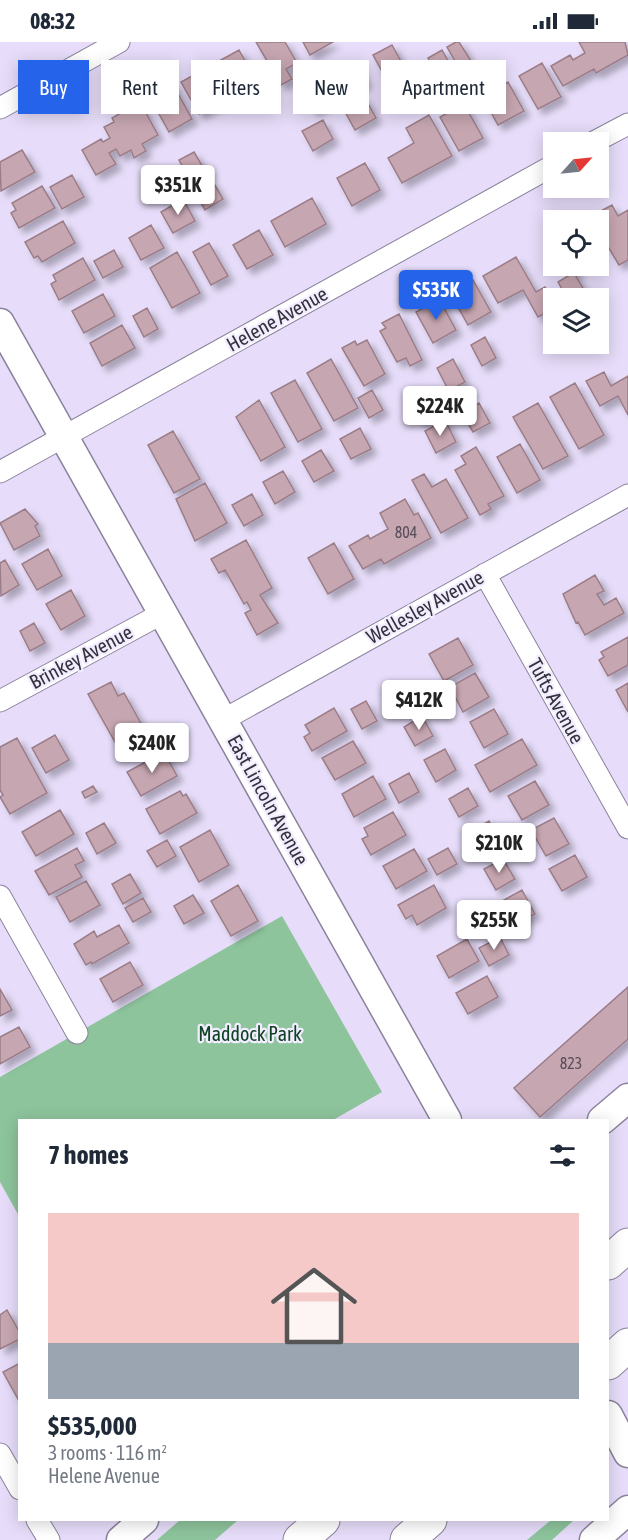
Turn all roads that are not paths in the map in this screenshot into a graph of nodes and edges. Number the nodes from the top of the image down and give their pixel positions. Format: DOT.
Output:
graph roads {
  1 [pos="118,42"];
  2 [pos="0,108"];
  3 [pos="628,124"];
  4 [pos="609,134"];
  5 [pos="543,171"];
  6 [pos="0,323"];
  7 [pos="64,437"];
  8 [pos="0,472"];
  9 [pos="628,495"];
  10 [pos="485,574"];
  11 [pos="163,613"];
  12 [pos="0,701"];
  13 [pos="223,720"];
  14 [pos="628,828"];
  15 [pos="0,896"];
  16 [pos="76,1033"];
  17 [pos="628,1098"];
  18 [pos="446,1119"];
  19 [pos="603,1119"];
  20 [pos="628,1245"];
  21 [pos="609,1262"];
  22 [pos="628,1345"];
  23 [pos="609,1362"];
  24 [pos="609,1417"];
  25 [pos="628,1453"];
  26 [pos="0,1454"];
  27 [pos="18,1486"];
  28 [pos="628,1510"];
  29 [pos="38,1521"];
  30 [pos="143,1521"];
  31 [pos="322,1521"];
  32 [pos="429,1521"];
  33 [pos="49,1540"];
  34 [pos="121,1540"];
  35 [pos="300,1540"];
  36 [pos="407,1540"];
  37 [pos="594,1540"];
  1 -- 2 [label="street"];
  3 -- 4 [label="street"];
  5 -- 7 [label="street, Helene Avenue"];
  6 -- 7 [label="street, East Lincoln Avenue"];
  7 -- 8 [label="street, Helene Avenue"];
  7 -- 11 [label="street, East Lincoln Avenue"];
  9 -- 10 [label="street, Wellesley Avenue"];
  10 -- 13 [label="street, Wellesley Avenue"];
  10 -- 14 [label="street, Tufts Avenue"];
  11 -- 12 [label="street, Brinkey Avenue"];
  11 -- 13 [label="street, East Lincoln Avenue"];
  13 -- 18 [label="street, East Lincoln Avenue"];
  15 -- 16 [label="street"];
  17 -- 19 [label="street"];
  20 -- 21 [label="highway"];
  22 -- 23 [label="highway"];
  24 -- 25 [label="street"];
  26 -- 27 [label="street"];
  28 -- 37 [label="street"];
  29 -- 33 [label="street"];
  30 -- 34 [label="street"];
  31 -- 35 [label="highway"];
  32 -- 36 [label="highway"];
}
